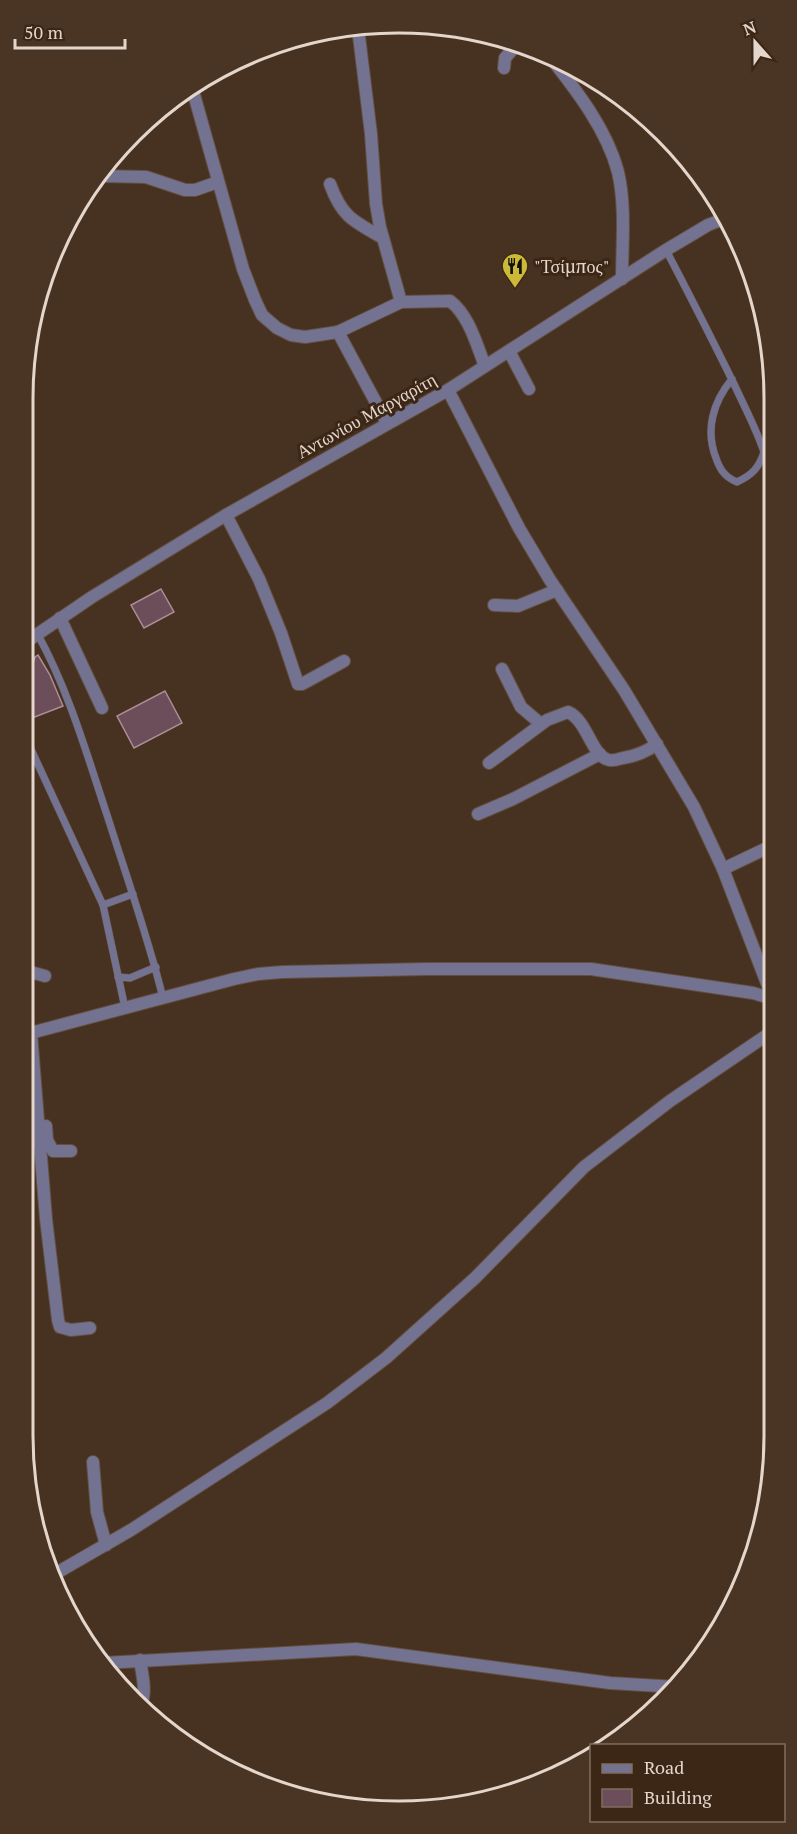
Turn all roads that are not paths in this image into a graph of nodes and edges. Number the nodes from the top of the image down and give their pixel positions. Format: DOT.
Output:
graph roads {
  1 [pos="359,35"];
  2 [pos="511,51"];
  3 [pos="504,68"];
  4 [pos="563,72"];
  5 [pos="194,96"];
  6 [pos="109,176"];
  7 [pos="218,182"];
  8 [pos="330,184"];
  9 [pos="718,221"];
  10 [pos="383,238"];
  11 [pos="666,250"];
  12 [pos="622,279"];
  13 [pos="401,302"];
  14 [pos="338,332"];
  15 [pos="509,351"];
  16 [pos="486,366"];
  17 [pos="732,379"];
  18 [pos="529,389"];
  19 [pos="448,390"];
  20 [pos="387,423"];
  21 [pos="226,515"];
  22 [pos="557,590"];
  23 [pos="494,605"];
  24 [pos="60,618"];
  25 [pos="37,633"];
  26 [pos="33,638"];
  27 [pos="344,661"];
  28 [pos="502,669"];
  29 [pos="102,708"];
  30 [pos="541,724"];
  31 [pos="657,744"];
  32 [pos="600,754"];
  33 [pos="33,755"];
  34 [pos="489,763"];
  35 [pos="478,814"];
  36 [pos="764,849"];
  37 [pos="723,869"];
  38 [pos="133,894"];
  39 [pos="103,905"];
  40 [pos="156,967"];
  41 [pos="33,973"];
  42 [pos="45,976"];
  43 [pos="764,976"];
  44 [pos="118,977"];
  45 [pos="764,996"];
  46 [pos="163,998"];
  47 [pos="125,1008"];
  48 [pos="33,1031"];
  49 [pos="764,1037"];
  50 [pos="33,1046"];
  51 [pos="33,1057"];
  52 [pos="70,1151"];
  53 [pos="90,1328"];
  54 [pos="93,1462"];
  55 [pos="106,1545"];
  56 [pos="59,1571"];
  57 [pos="140,1660"];
  58 [pos="113,1662"];
  59 [pos="664,1686"];
  60 [pos="143,1697"];
  1 -- 10 [label="street"];
  2 -- 3 [label="street"];
  4 -- 12 [label="street"];
  5 -- 7 [label="street"];
  6 -- 7 [label="street"];
  7 -- 14 [label="street"];
  8 -- 10 [label="street"];
  9 -- 11 [label="street, Αντωνίου Μαργαρίτη"];
  10 -- 13 [label="street"];
  11 -- 12 [label="street, Αντωνίου Μαργαρίτη"];
  11 -- 17 [label="lane"];
  12 -- 15 [label="street, Αντωνίου Μαργαρίτη"];
  13 -- 14 [label="street"];
  13 -- 16 [label="street"];
  14 -- 20 [label="street"];
  15 -- 16 [label="street, Αντωνίου Μαργαρίτη"];
  15 -- 18 [label="street"];
  16 -- 19 [label="street, Αντωνίου Μαργαρίτη"];
  17 -- 17 [label="lane"];
  19 -- 20 [label="street, Αντωνίου Μαργαρίτη"];
  19 -- 22 [label="street"];
  20 -- 21 [label="street, Αντωνίου Μαργαρίτη"];
  21 -- 24 [label="street, Αντωνίου Μαργαρίτη"];
  21 -- 27 [label="street"];
  22 -- 23 [label="street"];
  22 -- 31 [label="street"];
  24 -- 25 [label="street, Αντωνίου Μαργαρίτη"];
  24 -- 29 [label="street"];
  25 -- 26 [label="street, Αντωνίου Μαργαρίτη"];
  25 -- 38 [label="lane"];
  28 -- 30 [label="street"];
  30 -- 32 [label="street"];
  30 -- 34 [label="street"];
  31 -- 32 [label="street"];
  31 -- 37 [label="street"];
  32 -- 35 [label="street"];
  33 -- 39 [label="lane"];
  36 -- 37 [label="street"];
  37 -- 43 [label="street"];
  38 -- 39 [label="lane"];
  38 -- 40 [label="lane"];
  39 -- 44 [label="lane"];
  40 -- 44 [label="lane"];
  40 -- 46 [label="lane"];
  41 -- 42 [label="street"];
  44 -- 47 [label="lane"];
  45 -- 46 [label="street"];
  46 -- 47 [label="street"];
  47 -- 48 [label="street"];
  49 -- 55 [label="street"];
  50 -- 52 [label="street"];
  51 -- 53 [label="street"];
  54 -- 55 [label="street"];
  55 -- 56 [label="street"];
  57 -- 58 [label="street"];
  57 -- 59 [label="street"];
  57 -- 60 [label="street"];
}
